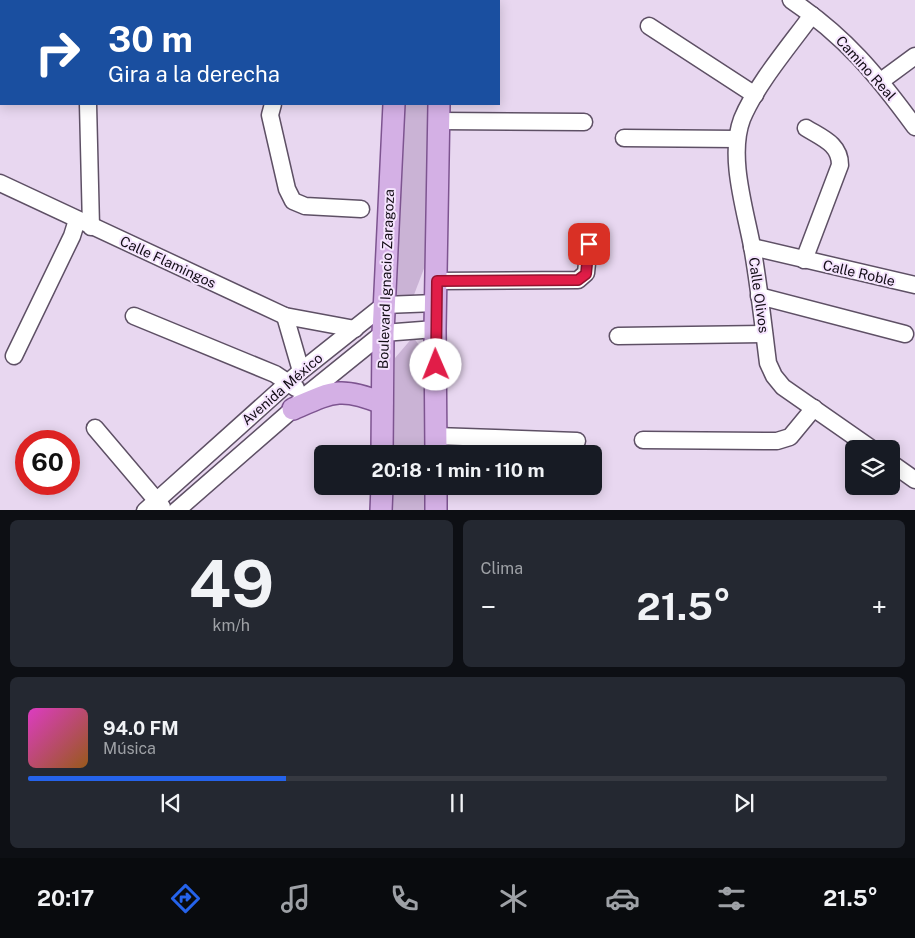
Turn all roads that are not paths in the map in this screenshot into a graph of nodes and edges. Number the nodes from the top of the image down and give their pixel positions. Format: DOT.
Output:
graph roads {
  1 [pos="794,1"];
  2 [pos="812,15"];
  3 [pos="649,26"];
  4 [pos="915,56"];
  5 [pos="882,81"];
  6 [pos="755,95"];
  7 [pos="88,105"];
  8 [pos="273,105"];
  9 [pos="394,105"];
  10 [pos="439,112"];
  11 [pos="584,122"];
  12 [pos="915,127"];
  13 [pos="806,128"];
  14 [pos="624,138"];
  15 [pos="737,139"];
  16 [pos="0,183"];
  17 [pos="361,209"];
  18 [pos="84,223"];
  19 [pos="589,244"];
  20 [pos="752,247"];
  21 [pos="804,260"];
  22 [pos="437,281"];
  23 [pos="915,285"];
  24 [pos="759,296"];
  25 [pos="436,303"];
  26 [pos="384,305"];
  27 [pos="134,316"];
  28 [pos="285,316"];
  29 [pos="355,329"];
  30 [pos="435,329"];
  31 [pos="383,333"];
  32 [pos="764,334"];
  33 [pos="905,334"];
  34 [pos="618,336"];
  35 [pos="14,356"];
  36 [pos="301,371"];
  37 [pos="288,383"];
  38 [pos="299,402"];
  39 [pos="382,403"];
  40 [pos="814,408"];
  41 [pos="95,428"];
  42 [pos="643,440"];
  43 [pos="859,440"];
  44 [pos="577,441"];
  45 [pos="382,445"];
  46 [pos="436,445"];
  47 [pos="900,469"];
  48 [pos="915,480"];
  49 [pos="382,495"];
  50 [pos="436,495"];
  51 [pos="155,507"];
  52 [pos="176,510"];
  53 [pos="381,510"];
  54 [pos="436,510"];
  1 -- 2 [label="street, Camino Real"];
  2 -- 5 [label="street, Camino Real"];
  2 -- 6 [label="street, Calle Olivos"];
  3 -- 6 [label="street"];
  4 -- 5 [label="street"];
  5 -- 12 [label="street, Camino Real"];
  6 -- 15 [label="street, Calle Olivos"];
  7 -- 18 [label="street"];
  8 -- 17 [label="street"];
  9 -- 26 [label="main road, Boulevard Ignacio Zaragoza"];
  10 -- 11 [label="street"];
  10 -- 22 [label="main road"];
  13 -- 21 [label="street"];
  14 -- 15 [label="street"];
  15 -- 20 [label="street, Calle Olivos"];
  16 -- 18 [label="street, Calle Flamingos"];
  18 -- 28 [label="street, Calle Flamingos"];
  18 -- 35 [label="street"];
  19 -- 22 [label="street"];
  20 -- 21 [label="street, Calle Roble"];
  20 -- 24 [label="street, Calle Olivos"];
  21 -- 23 [label="street, Calle Roble"];
  22 -- 25 [label="main road"];
  24 -- 32 [label="street, Calle Olivos"];
  24 -- 33 [label="street"];
  25 -- 26 [label="street"];
  25 -- 30 [label="main road"];
  26 -- 29 [label="street, Avenida México"];
  26 -- 31 [label="main road, Boulevard Ignacio Zaragoza"];
  27 -- 37 [label="street"];
  28 -- 29 [label="street, Calle Flamingos"];
  28 -- 36 [label="street"];
  29 -- 36 [label="street, Avenida México"];
  30 -- 31 [label="street"];
  30 -- 46 [label="main road"];
  31 -- 38 [label="street, Avenida México"];
  31 -- 39 [label="main road, Boulevard Ignacio Zaragoza"];
  32 -- 34 [label="street"];
  32 -- 40 [label="street, Calle Olivos"];
  36 -- 37 [label="street, Avenida México"];
  37 -- 38 [label="street"];
  37 -- 51 [label="street, Avenida México"];
  38 -- 39 [label="main road"];
  38 -- 52 [label="street, Avenida México"];
  39 -- 45 [label="main road, Boulevard Ignacio Zaragoza"];
  40 -- 42 [label="street"];
  40 -- 43 [label="street, Calle Olivos"];
  41 -- 51 [label="street"];
  44 -- 46 [label="street"];
  47 -- 48 [label="street"];
  49 -- 53 [label="main road"];
  50 -- 54 [label="main road"];
}
